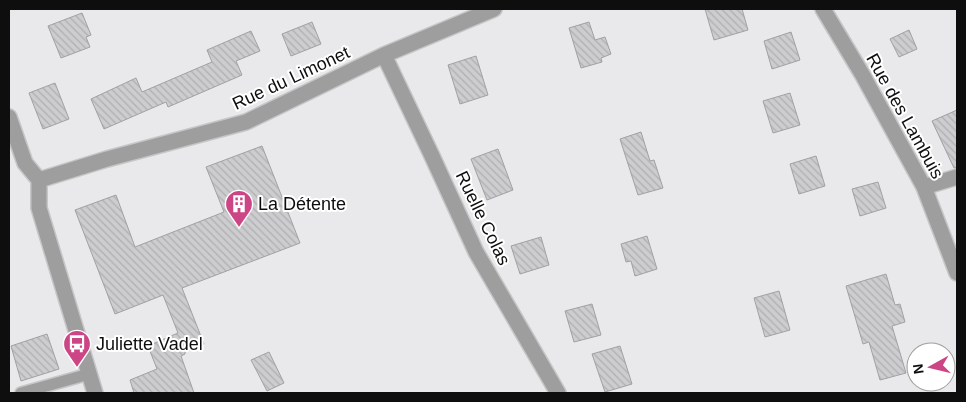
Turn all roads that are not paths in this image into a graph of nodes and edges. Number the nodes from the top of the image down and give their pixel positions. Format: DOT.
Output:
graph roads {
  1 [pos="494,9"];
  2 [pos="823,9"];
  3 [pos="384,55"];
  4 [pos="9,117"];
  5 [pos="957,177"];
  6 [pos="39,180"];
  7 [pos="924,187"];
  8 [pos="957,273"];
  9 [pos="89,374"];
  10 [pos="21,393"];
  11 [pos="95,393"];
  12 [pos="558,393"];
  1 -- 3 [label="street, Rue du Limonet"];
  2 -- 7 [label="street, Rue des Lambuis"];
  3 -- 6 [label="street, Rue du Limonet"];
  3 -- 12 [label="street, Ruelle Colas"];
  4 -- 6 [label="street"];
  5 -- 7 [label="street"];
  6 -- 9 [label="street"];
  7 -- 8 [label="street, Rue des Lambuis"];
  9 -- 10 [label="lane"];
  9 -- 11 [label="street"];
}
